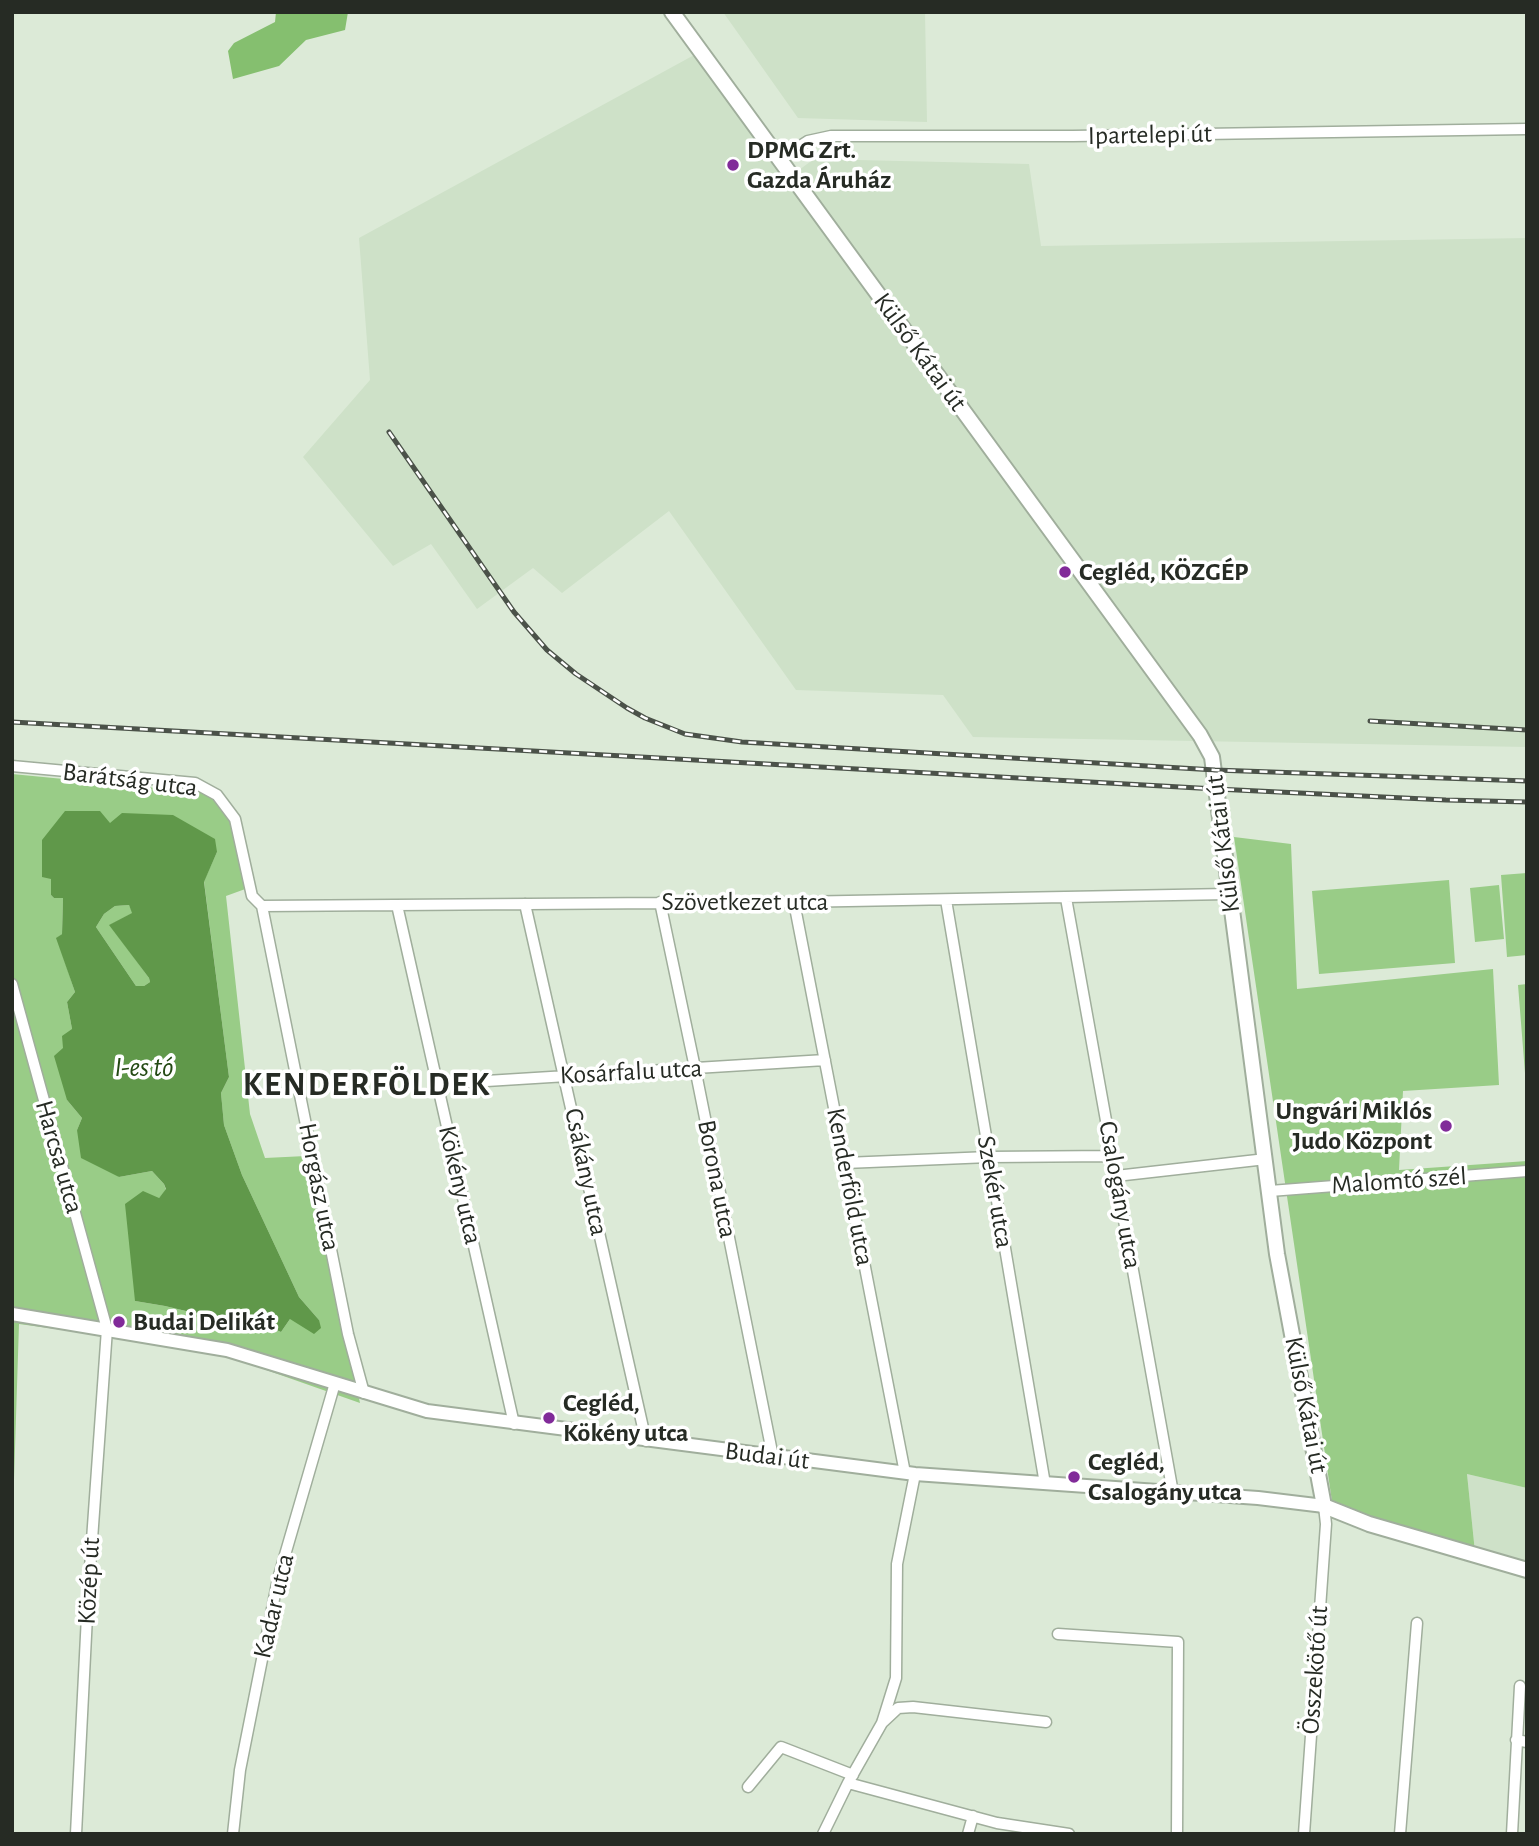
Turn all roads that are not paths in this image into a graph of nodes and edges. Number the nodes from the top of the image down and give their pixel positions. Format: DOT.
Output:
graph roads {
  1 [pos="672,12"];
  2 [pos="1527,129"];
  3 [pos="780,159"];
  4 [pos="12,766"];
  5 [pos="235,819"];
  6 [pos="1228,894"];
  7 [pos="1066,898"];
  8 [pos="946,900"];
  9 [pos="794,901"];
  10 [pos="660,902"];
  11 [pos="525,904"];
  12 [pos="397,905"];
  13 [pos="262,906"];
  14 [pos="12,984"];
  15 [pos="825,1060"];
  16 [pos="695,1068"];
  17 [pos="565,1076"];
  18 [pos="438,1084"];
  19 [pos="1113,1156"];
  20 [pos="989,1157"];
  21 [pos="1266,1159"];
  22 [pos="845,1163"];
  23 [pos="1527,1171"];
  24 [pos="1116,1176"];
  25 [pos="1270,1191"];
  26 [pos="12,1314"];
  27 [pos="107,1329"];
  28 [pos="335,1383"];
  29 [pos="364,1393"];
  30 [pos="514,1423"];
  31 [pos="646,1441"];
  32 [pos="772,1457"];
  33 [pos="910,1474"];
  34 [pos="1045,1484"];
  35 [pos="1173,1493"];
  36 [pos="1324,1506"];
  37 [pos="1527,1570"];
  38 [pos="1418,1623"];
  39 [pos="1058,1634"];
  40 [pos="1520,1686"];
  41 [pos="1046,1722"];
  42 [pos="882,1723"];
  43 [pos="1516,1740"];
  44 [pos="1527,1742"];
  45 [pos="850,1779"];
  46 [pos="748,1787"];
  47 [pos="973,1816"];
  48 [pos="76,1834"];
  49 [pos="233,1834"];
  50 [pos="823,1834"];
  51 [pos="968,1834"];
  52 [pos="1069,1834"];
  53 [pos="1177,1834"];
  54 [pos="1304,1834"];
  55 [pos="1400,1834"];
  56 [pos="1512,1834"];
  1 -- 3 [label="main road, Külső Kátai út"];
  2 -- 3 [label="street, Ipartelepi út"];
  3 -- 6 [label="main road, Külső Kátai út"];
  4 -- 5 [label="street, Barátság utca"];
  5 -- 13 [label="street, Horgász utca"];
  6 -- 7 [label="street, Szövetkezet utca"];
  6 -- 21 [label="main road, Külső Kátai út"];
  7 -- 8 [label="street, Szövetkezet utca"];
  7 -- 19 [label="street, Csalogány utca"];
  8 -- 9 [label="street, Szövetkezet utca"];
  8 -- 20 [label="street, Szekér utca"];
  9 -- 10 [label="street, Szövetkezet utca"];
  9 -- 15 [label="street, Kenderföld utca"];
  10 -- 11 [label="street, Szövetkezet utca"];
  10 -- 16 [label="street, Borona utca"];
  11 -- 12 [label="street, Szövetkezet utca"];
  11 -- 17 [label="street, Csákány utca"];
  12 -- 13 [label="street, Szövetkezet utca"];
  12 -- 18 [label="street, Kökény utca"];
  13 -- 29 [label="street, Horgász utca"];
  14 -- 27 [label="street, Harcsa utca"];
  15 -- 16 [label="street, Kosárfalu utca"];
  15 -- 22 [label="street, Kenderföld utca"];
  16 -- 17 [label="street, Kosárfalu utca"];
  16 -- 32 [label="street, Borona utca"];
  17 -- 18 [label="street, Kosárfalu utca"];
  17 -- 31 [label="street, Csákány utca"];
  18 -- 30 [label="street, Kökény utca"];
  19 -- 20 [label="street"];
  19 -- 24 [label="street, Csalogány utca"];
  20 -- 22 [label="street"];
  20 -- 34 [label="street, Szekér utca"];
  21 -- 24 [label="street"];
  21 -- 25 [label="main road, Külső Kátai út"];
  22 -- 33 [label="street, Kenderföld utca"];
  23 -- 25 [label="street, Malomtó szél"];
  24 -- 35 [label="street, Csalogány utca"];
  25 -- 36 [label="main road, Külső Kátai út"];
  26 -- 27 [label="street, Budai út"];
  27 -- 28 [label="street, Budai út"];
  27 -- 48 [label="street, Közép út"];
  28 -- 29 [label="street, Budai út"];
  28 -- 49 [label="street, Kadar utca"];
  29 -- 30 [label="street, Budai út"];
  30 -- 31 [label="street, Budai út"];
  31 -- 32 [label="street, Budai út"];
  32 -- 33 [label="street, Budai út"];
  33 -- 34 [label="street, Budai út"];
  33 -- 42 [label="street"];
  34 -- 35 [label="street, Budai út"];
  35 -- 36 [label="street, Budai út"];
  36 -- 37 [label="main road, Külső Kátai út"];
  36 -- 54 [label="street, Összekötő út"];
  38 -- 55 [label="street"];
  39 -- 53 [label="street"];
  40 -- 43 [label="street"];
  41 -- 42 [label="street"];
  42 -- 45 [label="street"];
  43 -- 44 [label="street"];
  43 -- 56 [label="street"];
  45 -- 46 [label="street"];
  45 -- 47 [label="street"];
  45 -- 50 [label="street"];
  47 -- 51 [label="street"];
  47 -- 52 [label="street"];
}
